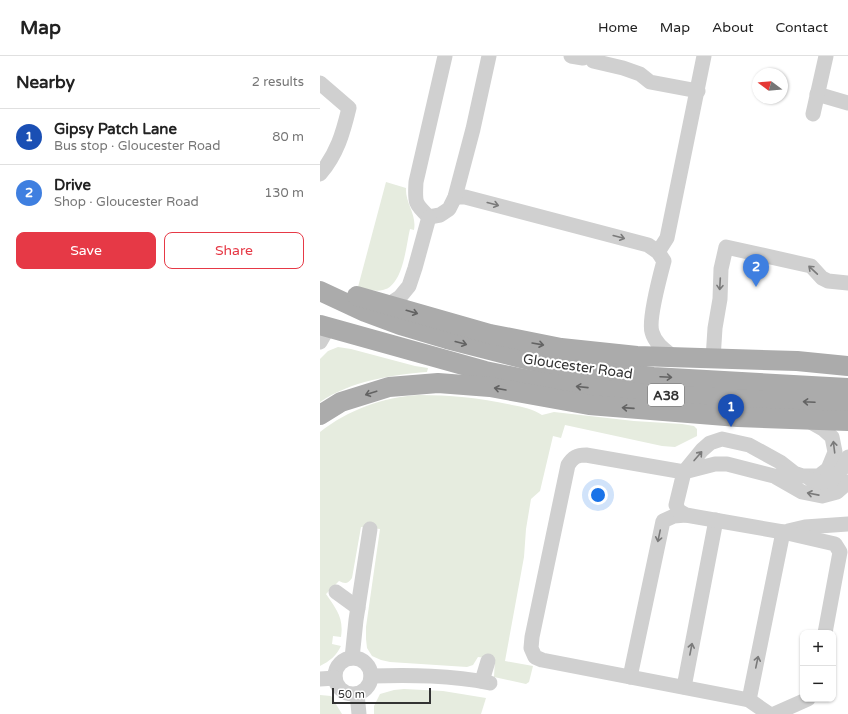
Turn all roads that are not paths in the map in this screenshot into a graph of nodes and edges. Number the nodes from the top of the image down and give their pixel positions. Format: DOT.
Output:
graph roads {
  1 [pos="445,56"];
  2 [pos="489,56"];
  3 [pos="571,56"];
  4 [pos="586,56"];
  5 [pos="590,56"];
  6 [pos="704,56"];
  7 [pos="826,56"];
  8 [pos="320,83"];
  9 [pos="698,91"];
  10 [pos="817,94"];
  11 [pos="848,103"];
  12 [pos="813,114"];
  13 [pos="320,174"];
  14 [pos="455,197"];
  15 [pos="429,217"];
  16 [pos="658,252"];
  17 [pos="848,283"];
  18 [pos="320,290"];
  19 [pos="388,305"];
  20 [pos="322,326"];
  21 [pos="675,358"];
  22 [pos="713,359"];
  23 [pos="797,361"];
  24 [pos="847,372"];
  25 [pos="320,415"];
  26 [pos="848,416"];
  27 [pos="806,419"];
  28 [pos="848,457"];
  29 [pos="684,472"];
  30 [pos="803,476"];
  31 [pos="848,482"];
  32 [pos="686,515"];
  33 [pos="716,520"];
  34 [pos="848,524"];
  35 [pos="370,529"];
  36 [pos="783,532"];
  37 [pos="842,546"];
  38 [pos="336,592"];
  39 [pos="358,608"];
  40 [pos="826,630"];
  41 [pos="352,658"];
  42 [pos="488,661"];
  43 [pos="371,676"];
  44 [pos="630,677"];
  45 [pos="335,678"];
  46 [pos="320,679"];
  47 [pos="684,687"];
  48 [pos="357,694"];
  49 [pos="749,700"];
  50 [pos="801,702"];
  51 [pos="359,714"];
  52 [pos="768,714"];
  53 [pos="774,714"];
  1 -- 15 [label="street"];
  2 -- 14 [label="street"];
  3 -- 4 [label="street"];
  5 -- 9 [label="street"];
  6 -- 9 [label="street"];
  7 -- 10 [label="street"];
  8 -- 13 [label="street"];
  9 -- 16 [label="street"];
  10 -- 11 [label="street"];
  10 -- 12 [label="street"];
  14 -- 15 [label="street"];
  14 -- 16 [label="street, one-way"];
  15 -- 19 [label="street"];
  16 -- 21 [label="street"];
  17 -- 22 [label="street, one-way"];
  18 -- 19 [label="main road"];
  18 -- 24 [label="main road, Gloucester Road / A38, one-way"];
  19 -- 21 [label="main road, one-way"];
  26 -- 20 [label="main road, Gloucester Road / A38, one-way"];
  21 -- 22 [label="main road"];
  22 -- 23 [label="main road"];
  23 -- 24 [label="main road"];
  23 -- 24 [label="main road"];
  27 -- 25 [label="main road, A38, one-way"];
  26 -- 27 [label="main road"];
  30 -- 27 [label="street, one-way"];
  28 -- 30 [label="street"];
  29 -- 30 [label="street, one-way"];
  31 -- 29 [label="street, one-way"];
  29 -- 32 [label="street"];
  29 -- 44 [label="street"];
  32 -- 33 [label="street"];
  32 -- 44 [label="street, one-way"];
  33 -- 36 [label="street"];
  47 -- 33 [label="street, one-way"];
  34 -- 36 [label="street"];
  35 -- 39 [label="street"];
  36 -- 37 [label="street"];
  49 -- 36 [label="street, one-way"];
  37 -- 40 [label="street"];
  38 -- 39 [label="street"];
  39 -- 41 [label="street"];
  41 -- 43 [label="street"];
  41 -- 45 [label="street"];
  42 -- 43 [label="street"];
  43 -- 48 [label="street"];
  44 -- 47 [label="street"];
  45 -- 46 [label="street"];
  45 -- 48 [label="street"];
  47 -- 49 [label="street"];
  48 -- 51 [label="street"];
  49 -- 52 [label="street"];
  50 -- 53 [label="street"];
}
